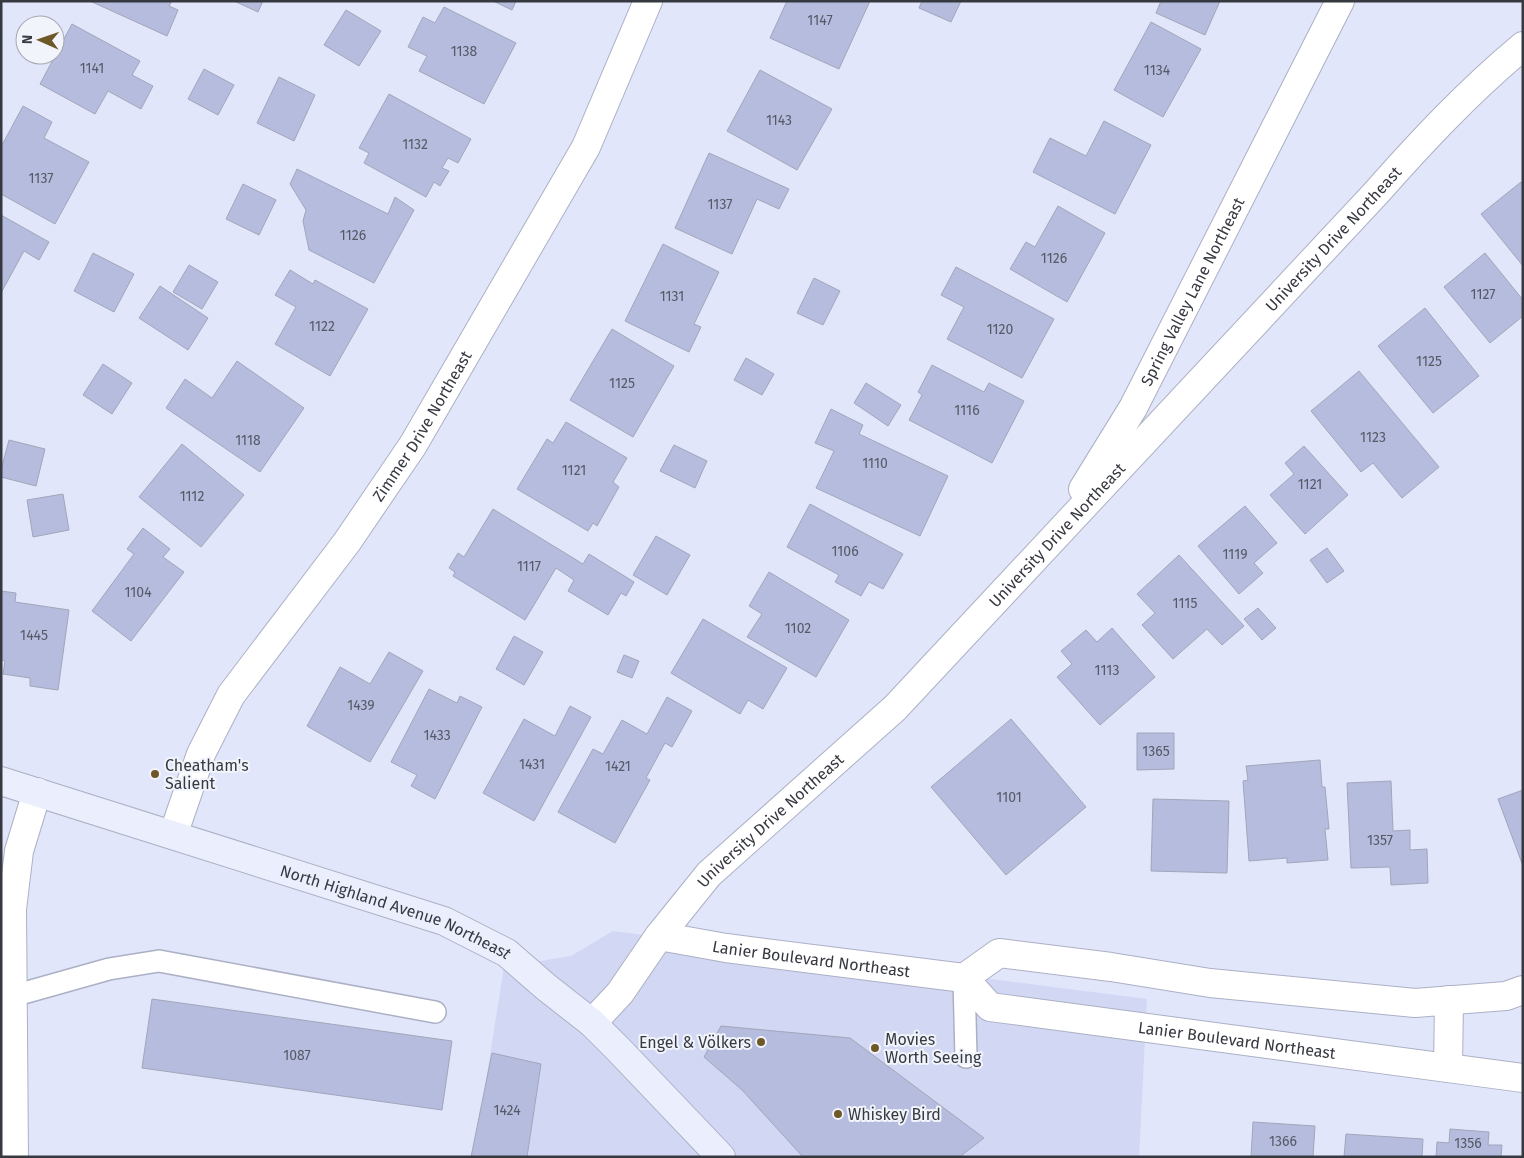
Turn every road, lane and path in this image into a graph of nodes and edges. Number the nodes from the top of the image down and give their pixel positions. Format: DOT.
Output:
graph roads {
  1 [pos="648,1"];
  2 [pos="1340,1"];
  3 [pos="1523,46"];
  4 [pos="1025,570"];
  5 [pos="1,781"];
  6 [pos="36,792"];
  7 [pos="173,835"];
  8 [pos="659,936"];
  9 [pos="964,978"];
  10 [pos="1523,990"];
  11 [pos="13,996"];
  12 [pos="1449,1000"];
  13 [pos="435,1012"];
  14 [pos="592,1023"];
  15 [pos="966,1057"];
  16 [pos="1448,1068"];
  17 [pos="1523,1078"];
  18 [pos="14,1157"];
  19 [pos="721,1157"];
  1 -- 7 [label="street, Zimmer Drive Northeast"];
  2 -- 4 [label="street, Spring Valley Lane Northeast"];
  3 -- 4 [label="street, University Drive Northeast"];
  4 -- 8 [label="street, University Drive Northeast"];
  5 -- 6 [label="street, North Highland Avenue Northeast"];
  6 -- 7 [label="street, North Highland Avenue Northeast"];
  6 -- 11 [label="street"];
  7 -- 14 [label="street, North Highland Avenue Northeast"];
  8 -- 9 [label="street, Lanier Boulevard Northeast"];
  8 -- 14 [label="street, University Drive Northeast"];
  9 -- 12 [label="street"];
  9 -- 15 [label="lane"];
  9 -- 16 [label="street, Lanier Boulevard Northeast"];
  10 -- 12 [label="street"];
  11 -- 13 [label="lane"];
  11 -- 18 [label="street"];
  12 -- 16 [label="street"];
  14 -- 19 [label="street, North Highland Avenue Northeast"];
  16 -- 17 [label="street, Lanier Boulevard Northeast"];
}
